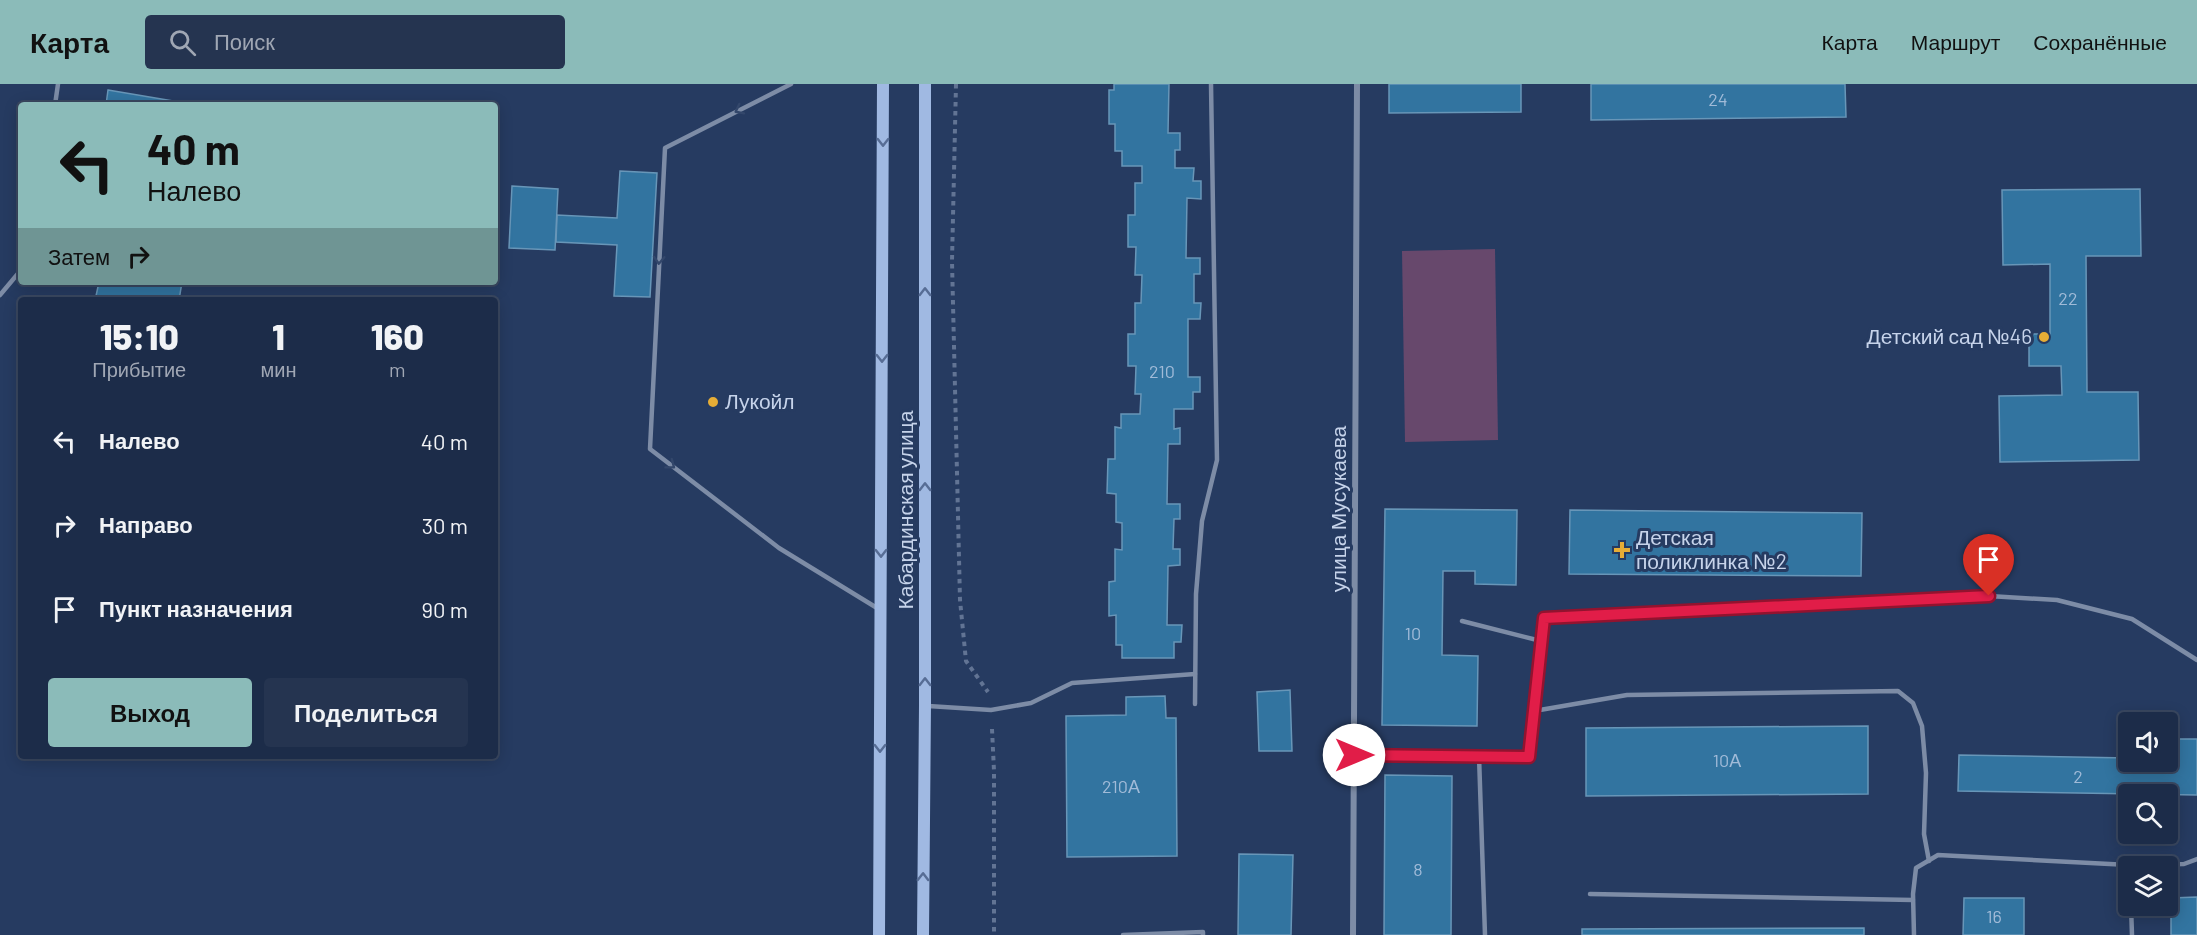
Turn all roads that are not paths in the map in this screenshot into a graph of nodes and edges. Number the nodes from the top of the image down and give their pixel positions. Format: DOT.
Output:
graph roads {
  1 [pos="58,84"];
  2 [pos="791,84"];
  3 [pos="883,84"];
  4 [pos="925,84"];
  5 [pos="1211,84"];
  6 [pos="1357,84"];
  7 [pos="55,102"];
  8 [pos="18,274"];
  9 [pos="0,295"];
  10 [pos="881,610"];
  11 [pos="1462,621"];
  12 [pos="1541,641"];
  13 [pos="2197,660"];
  14 [pos="1195,674"];
  15 [pos="1195,704"];
  16 [pos="925,705"];
  17 [pos="1534,711"];
  18 [pos="1354,755"];
  19 [pos="1479,756"];
  20 [pos="2197,859"];
  21 [pos="1929,861"];
  22 [pos="2178,864"];
  23 [pos="2118,865"];
  24 [pos="1590,894"];
  25 [pos="1913,900"];
  26 [pos="2131,916"];
  27 [pos="879,935"];
  28 [pos="923,935"];
  29 [pos="1124,935"];
  30 [pos="1203,935"];
  31 [pos="1353,935"];
  32 [pos="1485,935"];
  33 [pos="1914,935"];
  34 [pos="2132,935"];
  1 -- 7 [label="lane"];
  2 -- 10 [label="lane, one-way"];
  3 -- 10 [label="main road, Кабардинская улица, one-way"];
  16 -- 4 [label="main road, Кабардинская улица, one-way"];
  5 -- 14 [label="lane"];
  6 -- 18 [label="street, улица Мусукаева"];
  8 -- 9 [label="lane"];
  10 -- 27 [label="main road, Кабардинская улица, one-way"];
  11 -- 12 [label="lane"];
  12 -- 13 [label="lane"];
  12 -- 17 [label="lane"];
  14 -- 15 [label="lane"];
  14 -- 16 [label="lane"];
  28 -- 16 [label="main road, Кабардинская улица, one-way"];
  17 -- 19 [label="lane"];
  17 -- 21 [label="lane"];
  18 -- 19 [label="lane"];
  18 -- 31 [label="street, улица Мусукаева"];
  19 -- 32 [label="lane"];
  20 -- 22 [label="lane"];
  21 -- 23 [label="lane"];
  21 -- 25 [label="lane"];
  24 -- 25 [label="lane"];
  25 -- 33 [label="lane"];
  26 -- 34 [label="lane"];
  29 -- 30 [label="lane"];
}
